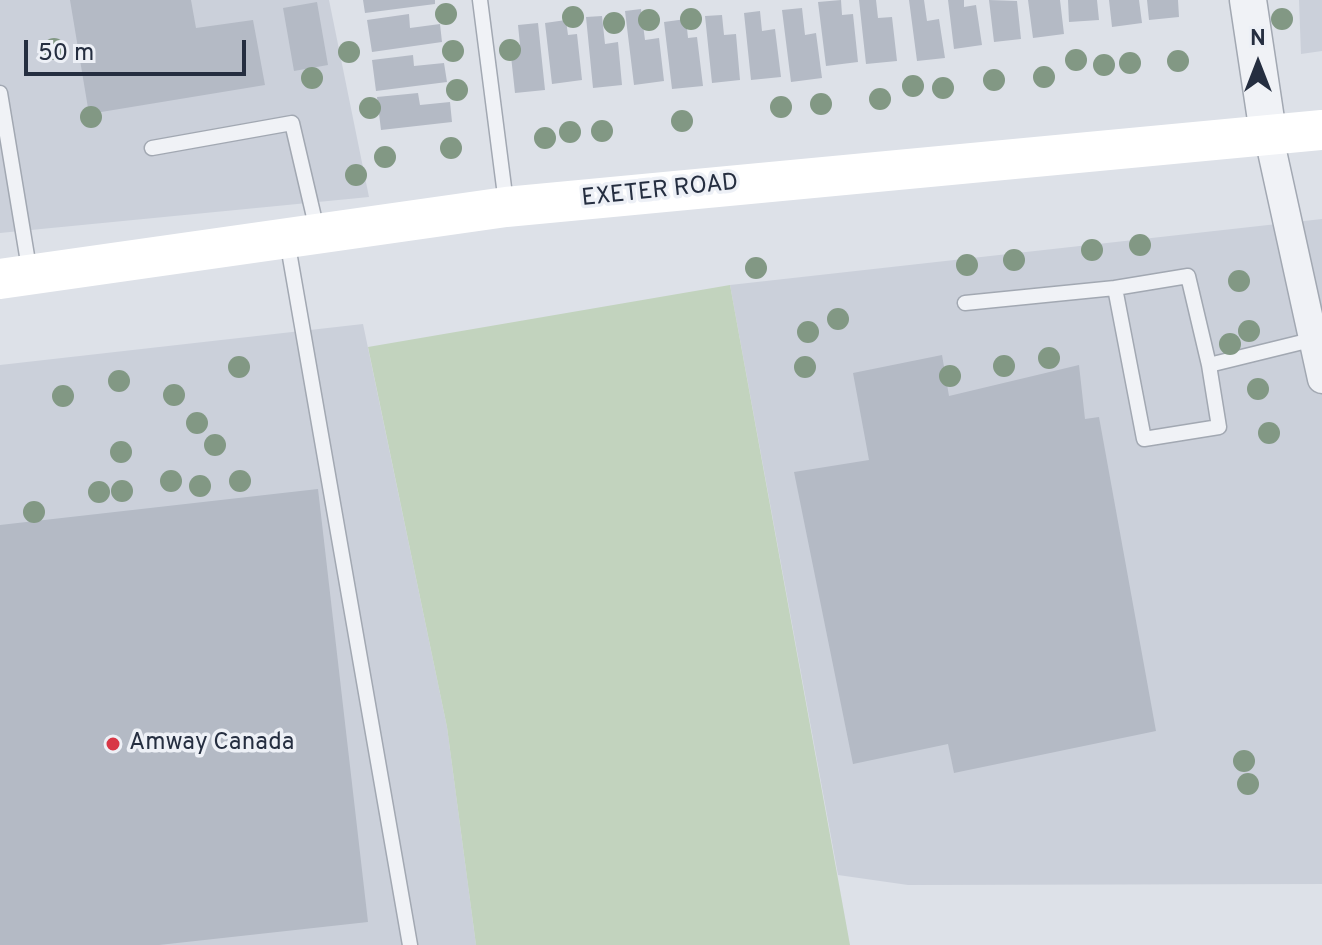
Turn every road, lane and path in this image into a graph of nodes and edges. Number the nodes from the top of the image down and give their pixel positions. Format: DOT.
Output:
graph roads {
  1 [pos="480,0"];
  2 [pos="1248,0"];
  3 [pos="0,93"];
  4 [pos="1322,130"];
  5 [pos="1268,133"];
  6 [pos="152,148"];
  7 [pos="506,207"];
  8 [pos="302,236"];
  9 [pos="15,276"];
  10 [pos="1115,288"];
  11 [pos="965,303"];
  12 [pos="1315,323"];
  13 [pos="1209,365"];
  14 [pos="1322,379"];
  15 [pos="410,945"];
  1 -- 7 [label="lane"];
  2 -- 5 [label="street"];
  3 -- 9 [label="lane"];
  4 -- 5 [label="main road, EXETER ROAD"];
  5 -- 7 [label="main road, EXETER ROAD"];
  5 -- 12 [label="street"];
  6 -- 8 [label="lane"];
  7 -- 8 [label="main road, EXETER ROAD"];
  8 -- 9 [label="main road, EXETER ROAD"];
  8 -- 15 [label="lane"];
  10 -- 11 [label="lane"];
  10 -- 13 [label="lane"];
  10 -- 13 [label="lane"];
  12 -- 13 [label="lane"];
  12 -- 14 [label="street"];
}
